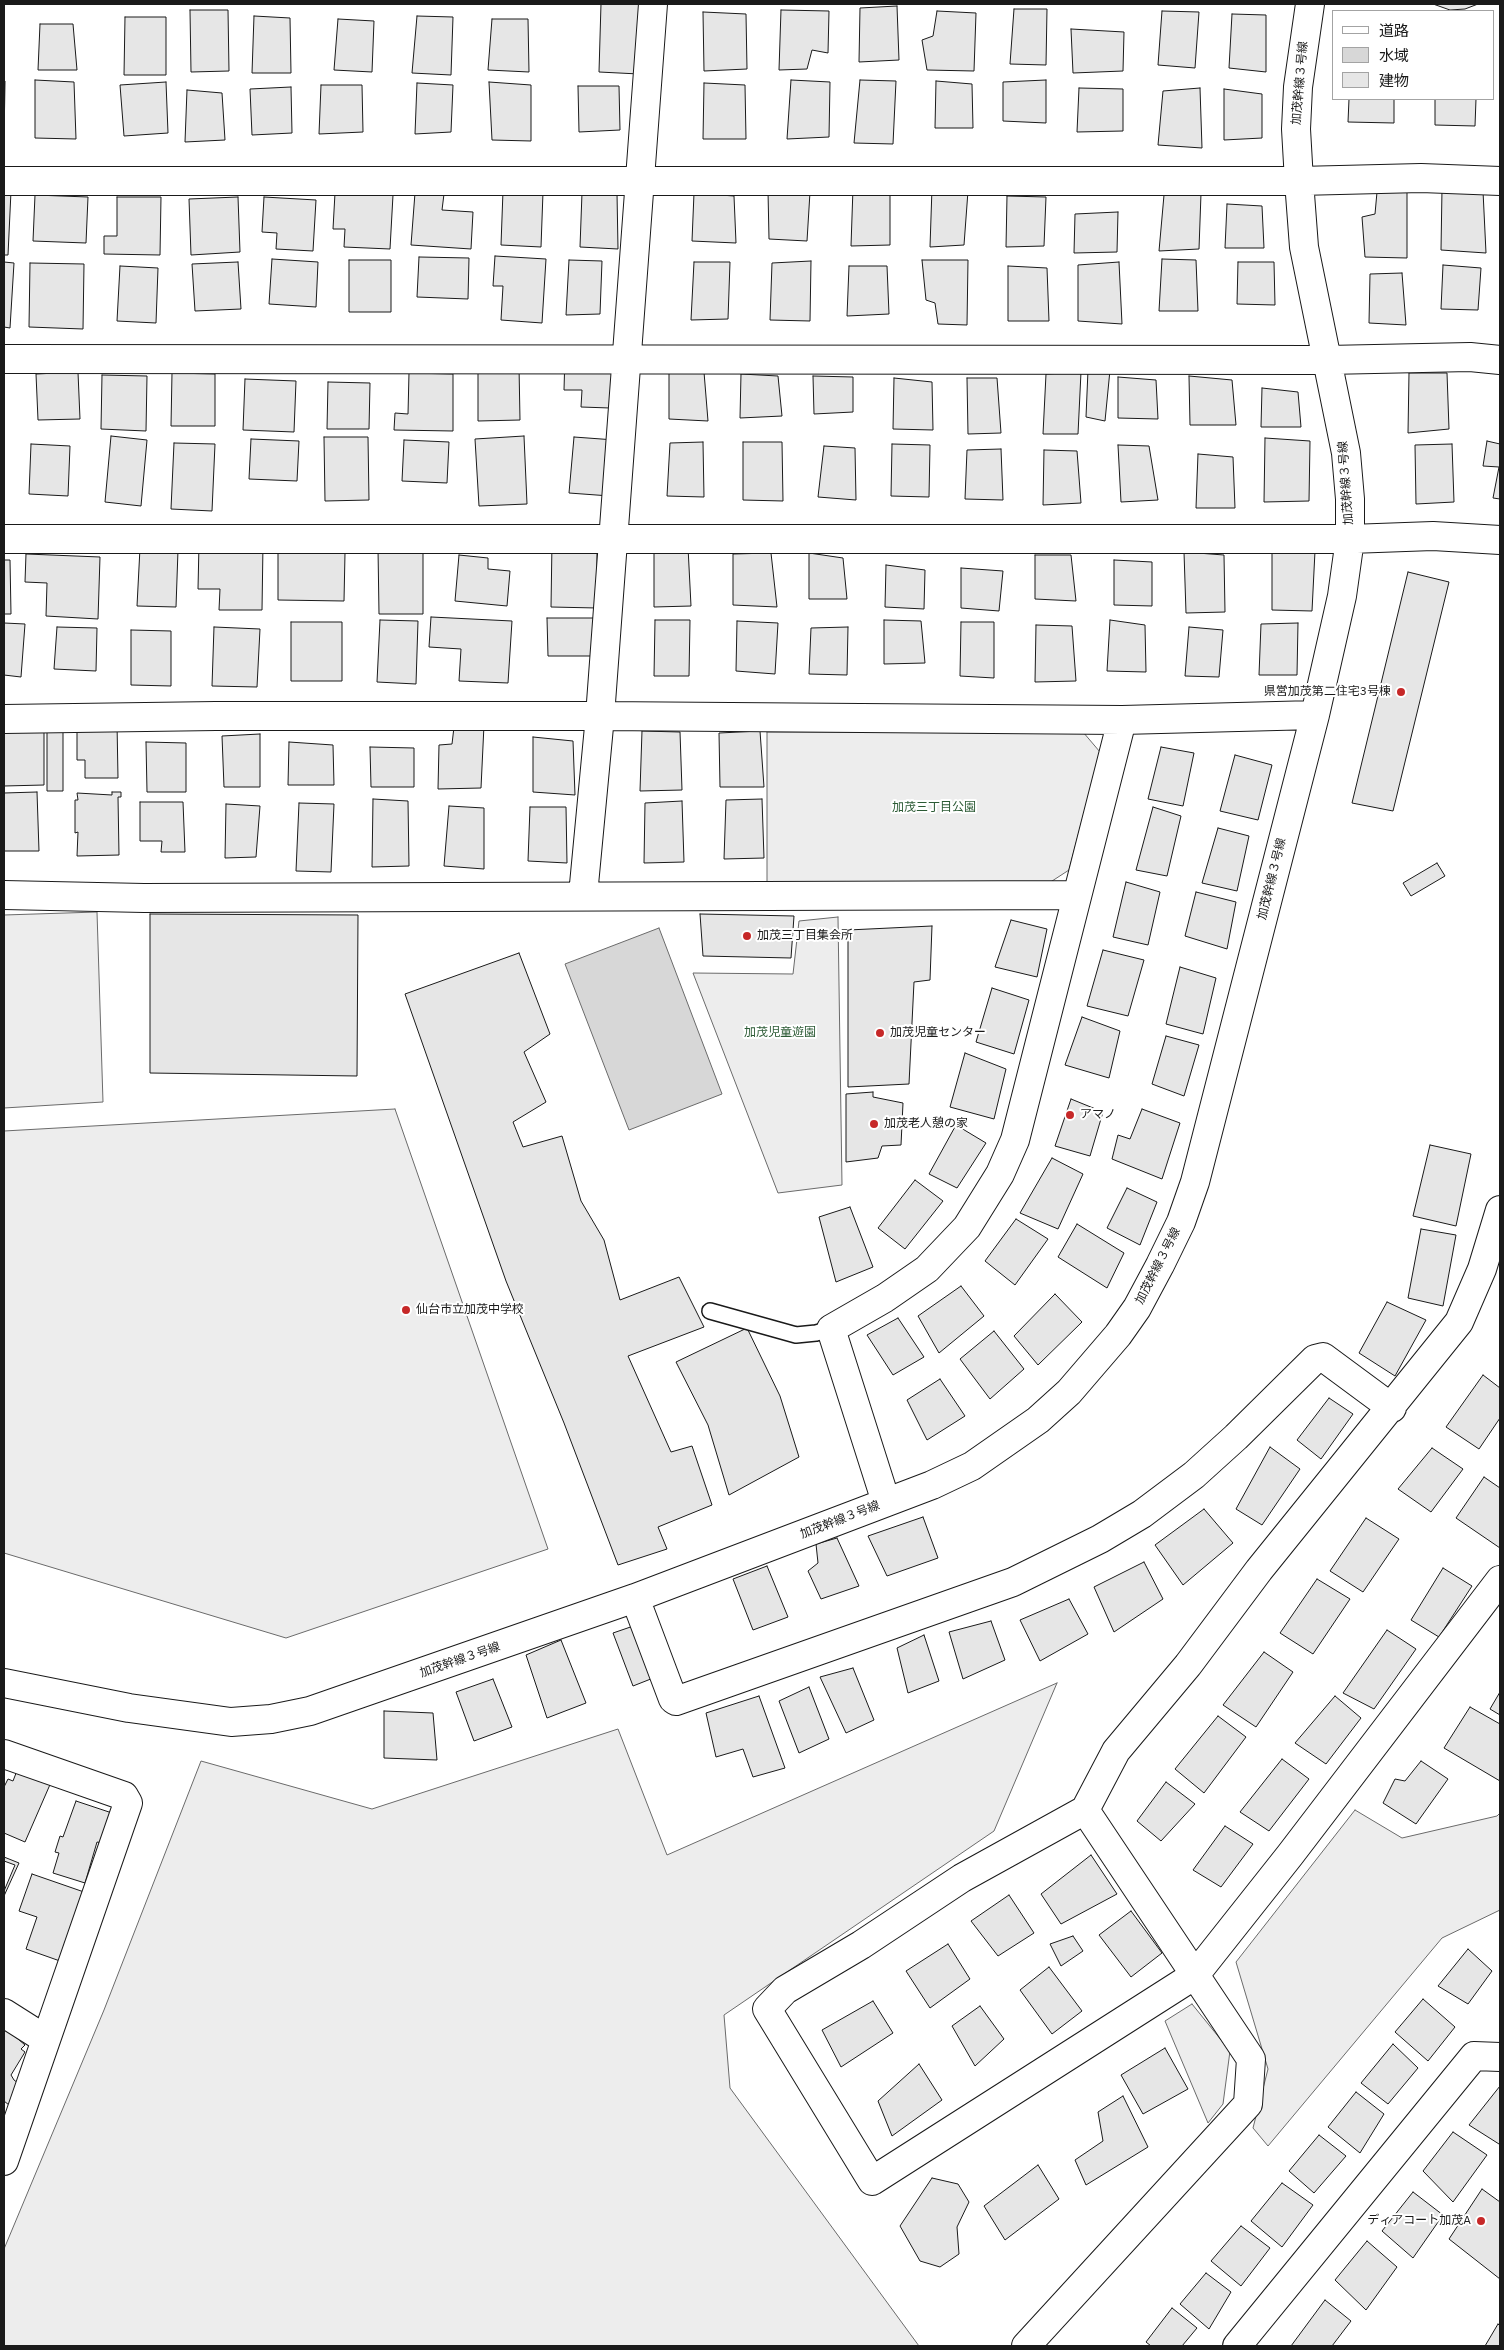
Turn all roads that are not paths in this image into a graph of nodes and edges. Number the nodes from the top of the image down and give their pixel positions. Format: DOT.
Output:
graph roads {
  1 [pos="653,4"];
  2 [pos="1310,4"];
  3 [pos="641,180"];
  4 [pos="4,181"];
  5 [pos="1299,181"];
  6 [pos="1500,181"];
  7 [pos="4,359"];
  8 [pos="626,359"];
  9 [pos="1327,360"];
  10 [pos="1500,360"];
  11 [pos="612,538"];
  12 [pos="4,539"];
  13 [pos="1350,539"];
  14 [pos="1500,540"];
  15 [pos="1315,715"];
  16 [pos="600,716"];
  17 [pos="4,719"];
  18 [pos="1122,720"];
  19 [pos="4,895"];
  20 [pos="583,895"];
  21 [pos="1076,895"];
  22 [pos="1500,1210"];
  23 [pos="710,1311"];
  24 [pos="830,1329"];
  25 [pos="1392,1408"];
  26 [pos="886,1502"];
  27 [pos="1500,1580"];
  28 [pos="635,1598"];
  29 [pos="4,1683"];
  30 [pos="4,1754"];
  31 [pos="1085,1810"];
  32 [pos="1195,1975"];
  33 [pos="4,2013"];
  34 [pos="45,2039"];
  35 [pos="1500,2057"];
  36 [pos="4,2161"];
  37 [pos="1026,2346"];
  38 [pos="1237,2346"];
  1 -- 3 [label="street"];
  2 -- 5 [label="street, 加茂幹線３号線"];
  3 -- 4 [label="street"];
  3 -- 5 [label="street"];
  3 -- 8 [label="street"];
  5 -- 6 [label="street"];
  5 -- 9 [label="street, 加茂幹線３号線"];
  7 -- 8 [label="street"];
  8 -- 9 [label="street"];
  8 -- 11 [label="street"];
  9 -- 10 [label="street"];
  9 -- 13 [label="street, 加茂幹線３号線"];
  11 -- 12 [label="street"];
  11 -- 13 [label="street"];
  11 -- 16 [label="street"];
  13 -- 14 [label="street"];
  13 -- 15 [label="street, 加茂幹線３号線"];
  15 -- 18 [label="street"];
  15 -- 26 [label="street, 加茂幹線３号線"];
  16 -- 17 [label="street"];
  16 -- 18 [label="street"];
  16 -- 20 [label="street"];
  18 -- 21 [label="street"];
  19 -- 20 [label="street"];
  20 -- 21 [label="street"];
  21 -- 24 [label="street"];
  22 -- 25 [label="street"];
  23 -- 24 [label="lane"];
  24 -- 26 [label="street"];
  25 -- 28 [label="street"];
  25 -- 31 [label="street"];
  26 -- 28 [label="street, 加茂幹線３号線"];
  27 -- 32 [label="street"];
  28 -- 29 [label="street, 加茂幹線３号線"];
  30 -- 34 [label="street"];
  31 -- 32 [label="street"];
  31 -- 32 [label="street"];
  32 -- 37 [label="street"];
  33 -- 34 [label="street"];
  34 -- 36 [label="street"];
  35 -- 38 [label="street"];
}
